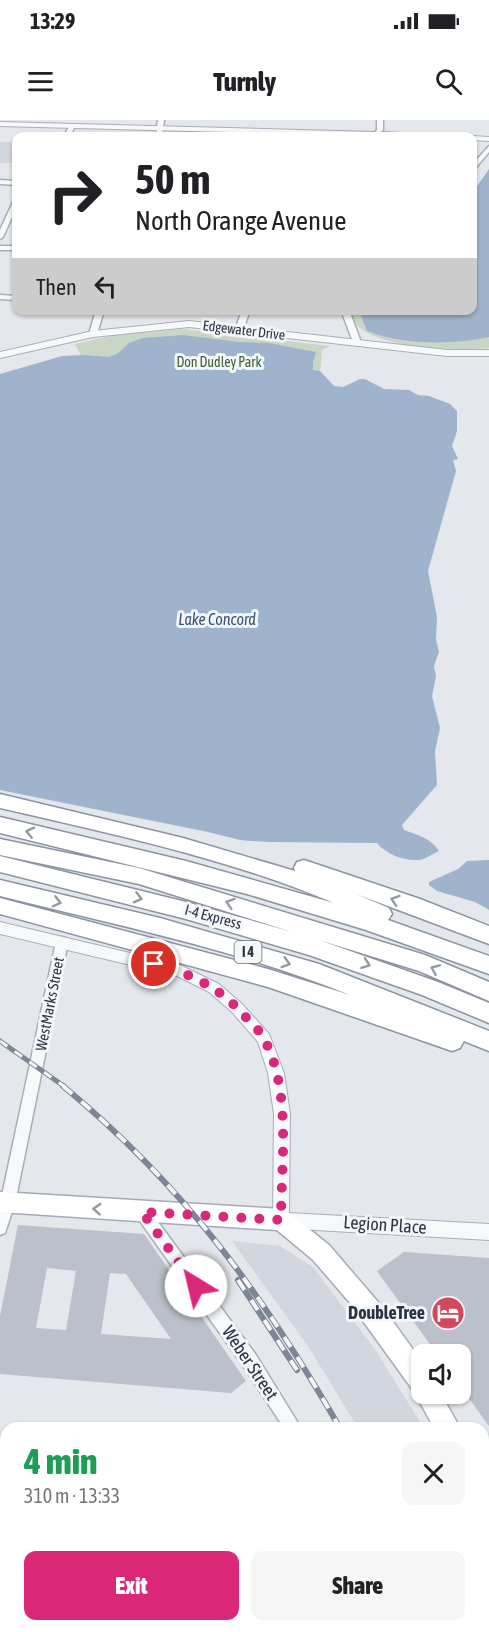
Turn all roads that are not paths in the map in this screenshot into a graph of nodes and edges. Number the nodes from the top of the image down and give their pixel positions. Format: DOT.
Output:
graph roads {
  1 [pos="0,124"];
  2 [pos="72,126"];
  3 [pos="70,132"];
  4 [pos="147,132"];
  5 [pos="489,148"];
  6 [pos="477,164"];
  7 [pos="12,210"];
  8 [pos="0,237"];
  9 [pos="99,315"];
  10 [pos="244,315"];
  11 [pos="347,315"];
  12 [pos="238,330"];
  13 [pos="93,334"];
  14 [pos="357,342"];
  15 [pos="489,353"];
  16 [pos="0,356"];
  17 [pos="0,801"];
  18 [pos="0,825"];
  19 [pos="110,825"];
  20 [pos="0,847"];
  21 [pos="0,864"];
  22 [pos="0,888"];
  23 [pos="0,906"];
  24 [pos="0,914"];
  25 [pos="0,928"];
  26 [pos="67,935"];
  27 [pos="489,935"];
  28 [pos="432,943"];
  29 [pos="489,965"];
  30 [pos="489,992"];
  31 [pos="489,1013"];
  32 [pos="489,1041"];
  33 [pos="489,1056"];
  34 [pos="4,1202"];
  35 [pos="142,1212"];
  36 [pos="281,1220"];
  37 [pos="0,1227"];
  38 [pos="489,1232"];
  39 [pos="411,1368"];
  40 [pos="433,1404"];
  41 [pos="289,1422"];
  42 [pos="444,1422"];
  1 -- 2 [label="street"];
  2 -- 3 [label="street"];
  2 -- 4 [label="street"];
  5 -- 6 [label="street"];
  7 -- 8 [label="street"];
  9 -- 13 [label="street"];
  10 -- 12 [label="street"];
  11 -- 14 [label="street"];
  12 -- 13 [label="street, Edgewater Drive"];
  12 -- 14 [label="street, Edgewater Drive"];
  13 -- 16 [label="street, Edgewater Drive"];
  14 -- 15 [label="street, Edgewater Drive"];
  17 -- 19 [label="highway"];
  28 -- 18 [label="highway, one-way"];
  27 -- 19 [label="highway, one-way"];
  19 -- 28 [label="highway"];
  30 -- 20 [label="highway, I-4 Express, one-way"];
  21 -- 31 [label="highway, I-4 Express, one-way"];
  22 -- 32 [label="highway, I 4, one-way"];
  23 -- 26 [label="highway"];
  24 -- 26 [label="highway"];
  25 -- 26 [label="street"];
  26 -- 33 [label="highway"];
  26 -- 34 [label="street, WestMarks Street"];
  26 -- 36 [label="street"];
  28 -- 29 [label="highway"];
  35 -- 34 [label="main road, one-way"];
  34 -- 37 [label="street, WestMarks Street"];
  35 -- 36 [label="main road"];
  35 -- 41 [label="street, Weber Street"];
  36 -- 38 [label="street, Legion Place"];
  36 -- 39 [label="main road"];
  40 -- 42 [label="main road"];
}
